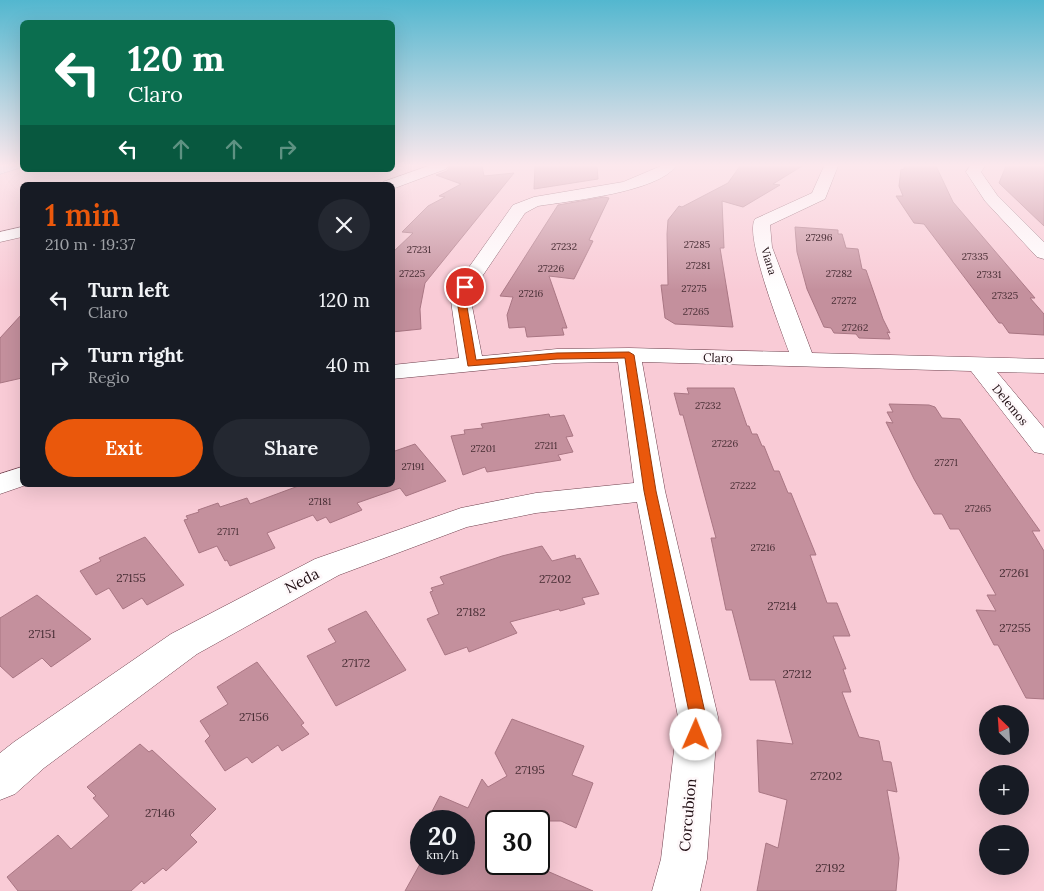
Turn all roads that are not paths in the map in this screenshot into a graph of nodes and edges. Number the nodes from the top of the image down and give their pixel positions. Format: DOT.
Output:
graph roads {
  1 [pos="522,208"];
  2 [pos="794,208"];
  3 [pos="1000,208"];
  4 [pos="20,232"];
  5 [pos="0,237"];
  6 [pos="1044,253"];
  7 [pos="629,355"];
  8 [pos="803,360"];
  9 [pos="472,364"];
  10 [pos="977,364"];
  11 [pos="1044,366"];
  12 [pos="395,372"];
  13 [pos="1044,446"];
  14 [pos="20,477"];
  15 [pos="0,485"];
  16 [pos="650,491"];
  17 [pos="0,780"];
  18 [pos="676,891"];
  1 -- 9 [label="street"];
  2 -- 8 [label="street, Viana"];
  3 -- 6 [label="street"];
  4 -- 5 [label="street"];
  7 -- 8 [label="street, Claro"];
  7 -- 9 [label="street, Claro"];
  7 -- 16 [label="street, Corcubion"];
  8 -- 10 [label="street, Claro"];
  9 -- 12 [label="street, Claro"];
  10 -- 11 [label="street, Claro"];
  10 -- 13 [label="street, Delemos"];
  14 -- 15 [label="street"];
  16 -- 17 [label="street, Neda"];
  16 -- 18 [label="street, Corcubion"];
}
